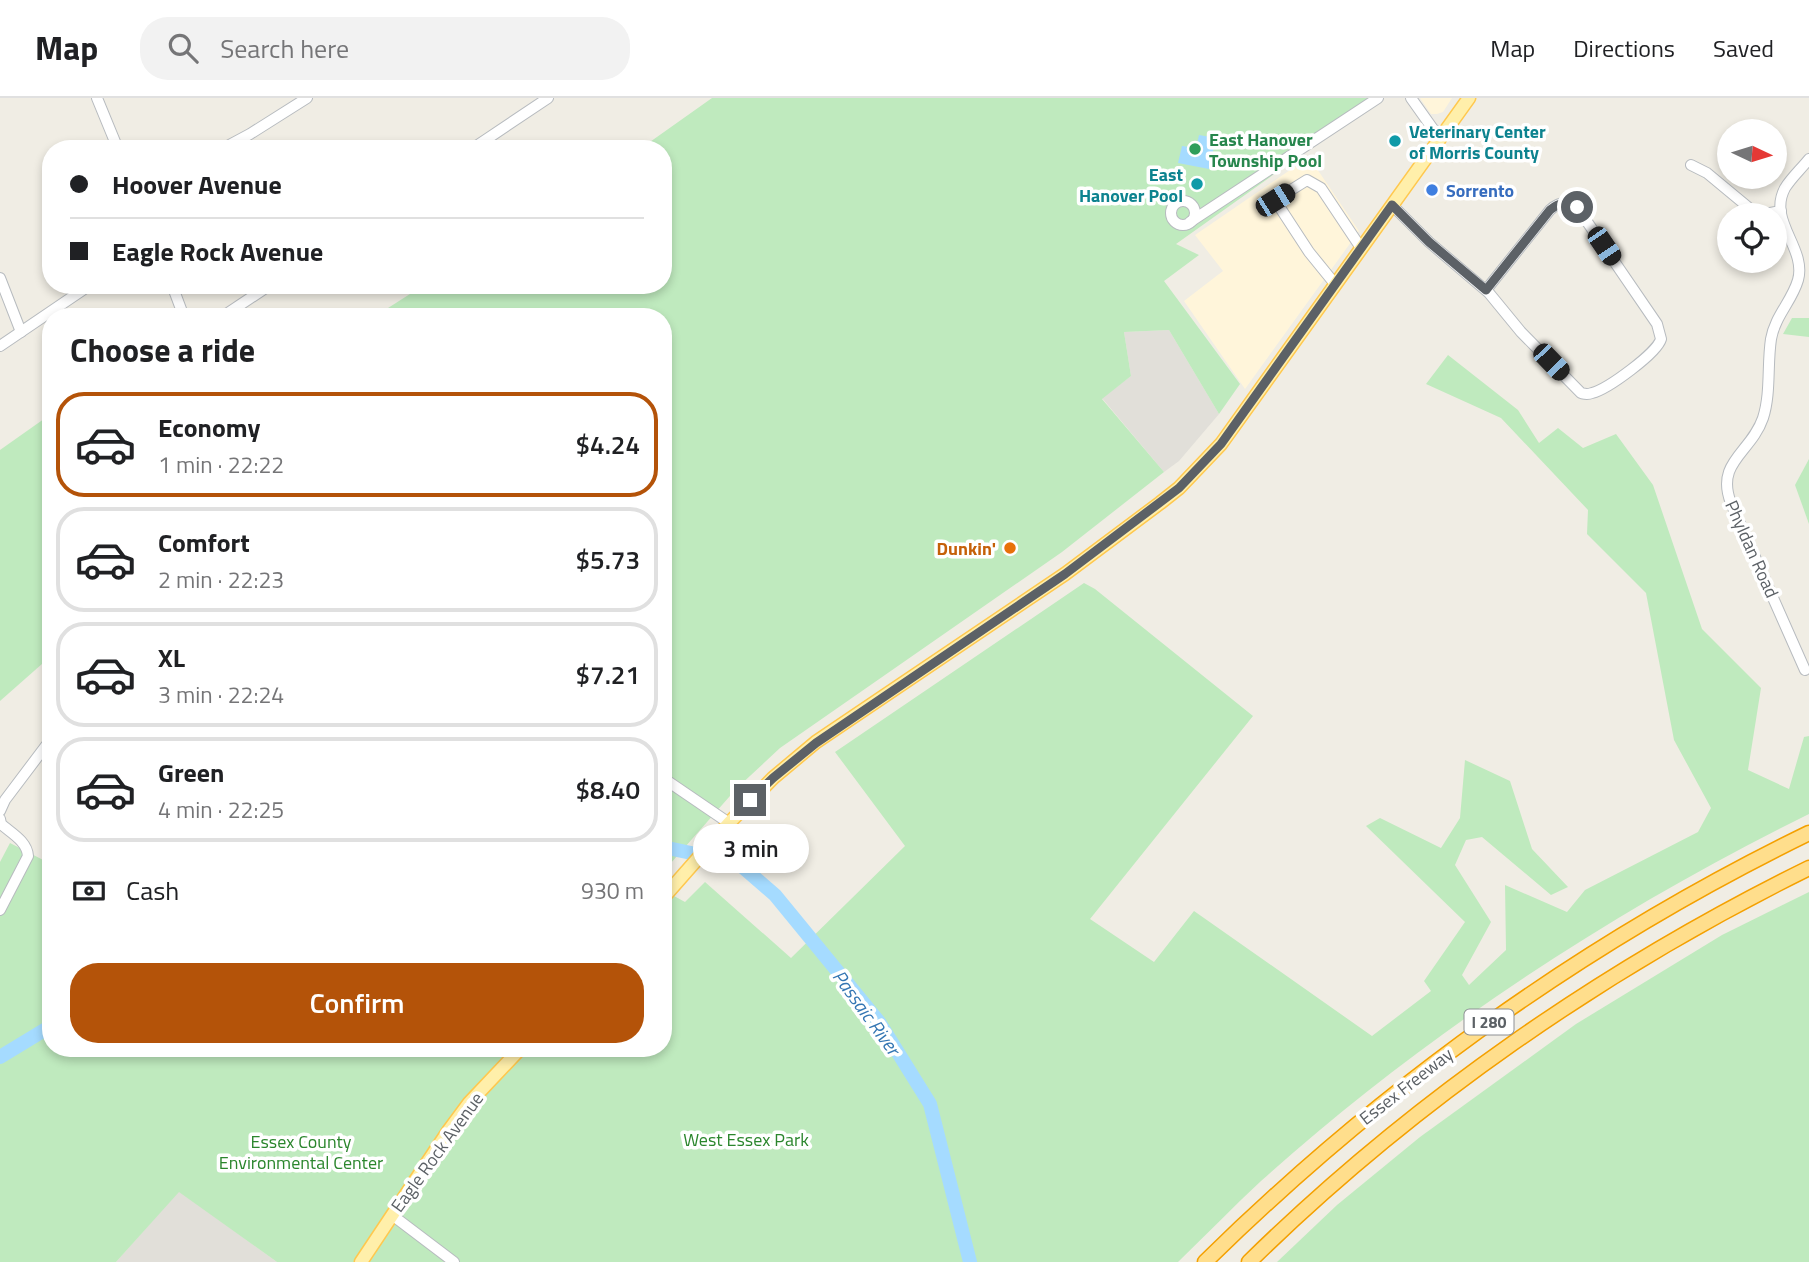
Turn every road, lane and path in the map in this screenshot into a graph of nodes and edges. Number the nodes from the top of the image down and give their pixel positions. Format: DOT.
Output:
graph roads {
  1 [pos="97,98"];
  2 [pos="307,98"];
  3 [pos="548,98"];
  4 [pos="1378,98"];
  5 [pos="1411,98"];
  6 [pos="1469,98"];
  7 [pos="1442,135"];
  8 [pos="114,140"];
  9 [pos="239,140"];
  10 [pos="485,140"];
  11 [pos="1809,159"];
  12 [pos="1691,165"];
  13 [pos="1743,203"];
  14 [pos="1783,203"];
  15 [pos="1392,205"];
  16 [pos="1190,222"];
  17 [pos="1787,235"];
  18 [pos="1361,248"];
  19 [pos="0,278"];
  20 [pos="1335,284"];
  21 [pos="1486,290"];
  22 [pos="77,294"];
  23 [pos="256,294"];
  24 [pos="56,308"];
  25 [pos="236,308"];
  26 [pos="42,318"];
  27 [pos="21,332"];
  28 [pos="0,346"];
  29 [pos="1805,670"];
  30 [pos="42,751"];
  31 [pos="672,783"];
  32 [pos="0,811"];
  33 [pos="0,819"];
  34 [pos="733,819"];
  35 [pos="1809,833"];
  36 [pos="1809,868"];
  37 [pos="672,889"];
  38 [pos="0,910"];
  39 [pos="513,1057"];
  40 [pos="392,1215"];
  41 [pos="361,1262"];
  42 [pos="454,1262"];
  43 [pos="1205,1262"];
  44 [pos="1249,1262"];
  1 -- 8 [label="street"];
  2 -- 9 [label="street"];
  3 -- 10 [label="street"];
  4 -- 16 [label="street"];
  5 -- 7 [label="street"];
  6 -- 7 [label="main road"];
  7 -- 15 [label="main road"];
  11 -- 14 [label="street"];
  12 -- 13 [label="street"];
  15 -- 18 [label="main road"];
  15 -- 21 [label="street"];
  17 -- 29 [label="street, Phyldan Road"];
  18 -- 20 [label="main road"];
  18 -- 20 [label="street"];
  19 -- 27 [label="street"];
  20 -- 34 [label="main road"];
  21 -- 21 [label="street"];
  22 -- 24 [label="street"];
  23 -- 25 [label="street"];
  26 -- 27 [label="street"];
  27 -- 28 [label="street"];
  30 -- 32 [label="street"];
  31 -- 34 [label="street"];
  33 -- 38 [label="street"];
  34 -- 37 [label="main road"];
  35 -- 43 [label="highway, Essex Freeway / I 280"];
  36 -- 44 [label="highway, Essex Freeway / I 280"];
  39 -- 40 [label="main road, Eagle Rock Avenue"];
  40 -- 41 [label="main road, Eagle Rock Avenue"];
  40 -- 42 [label="street"];
}
